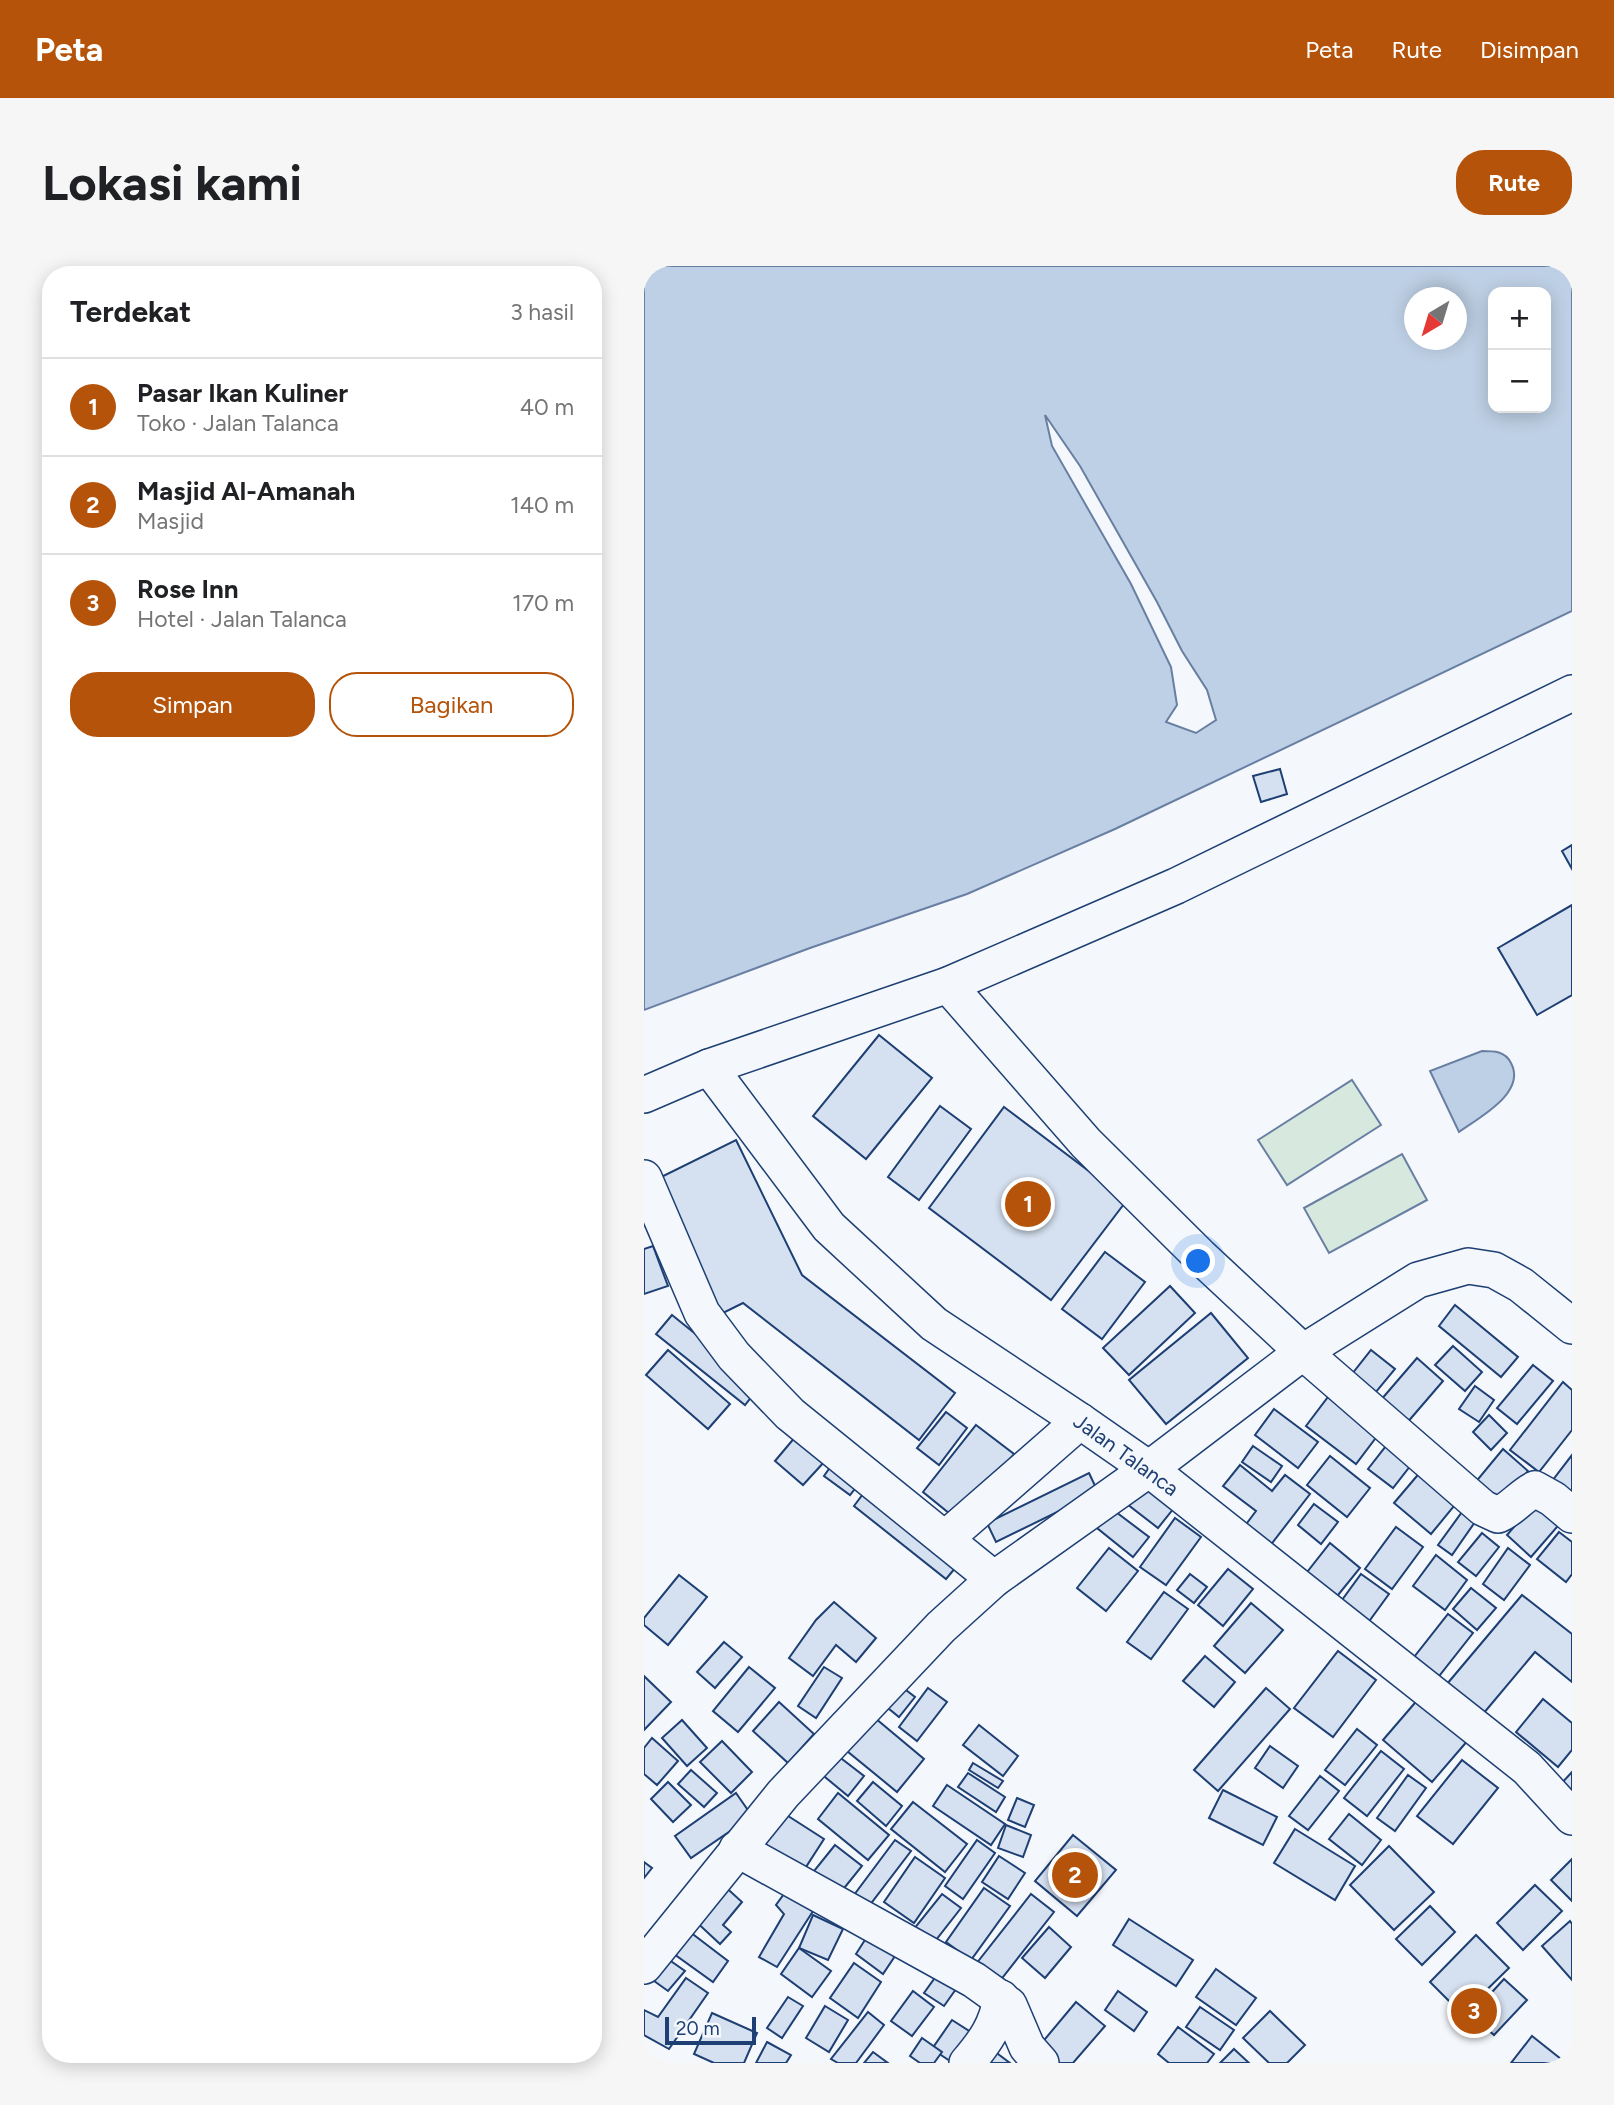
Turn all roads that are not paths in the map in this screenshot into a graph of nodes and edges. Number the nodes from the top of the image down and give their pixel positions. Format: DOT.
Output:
graph roads {
  1 [pos="1572,692"];
  2 [pos="948,985"];
  3 [pos="709,1067"];
  4 [pos="644,1095"];
  5 [pos="644,1178"];
  6 [pos="1572,1326"];
  7 [pos="1303,1352"];
  8 [pos="1080,1421"];
  9 [pos="1149,1469"];
  10 [pos="1572,1515"];
  11 [pos="945,1539"];
  12 [pos="994,1578"];
  13 [pos="1572,1817"];
  14 [pos="737,1849"];
  15 [pos="644,1966"];
  16 [pos="1001,1998"];
  17 [pos="967,2063"];
  18 [pos="1041,2063"];
  1 -- 2 [label="street"];
  2 -- 3 [label="street"];
  2 -- 7 [label="street"];
  3 -- 4 [label="street"];
  3 -- 8 [label="street, Jalan Talanca"];
  5 -- 11 [label="street"];
  6 -- 7 [label="street"];
  7 -- 9 [label="street"];
  7 -- 10 [label="street"];
  8 -- 9 [label="street, Jalan Talanca"];
  8 -- 11 [label="street"];
  9 -- 12 [label="street"];
  9 -- 13 [label="street, Jalan Talanca"];
  11 -- 12 [label="street"];
  12 -- 14 [label="street"];
  14 -- 15 [label="street"];
  14 -- 16 [label="street"];
  16 -- 17 [label="street"];
  16 -- 18 [label="street"];
}
